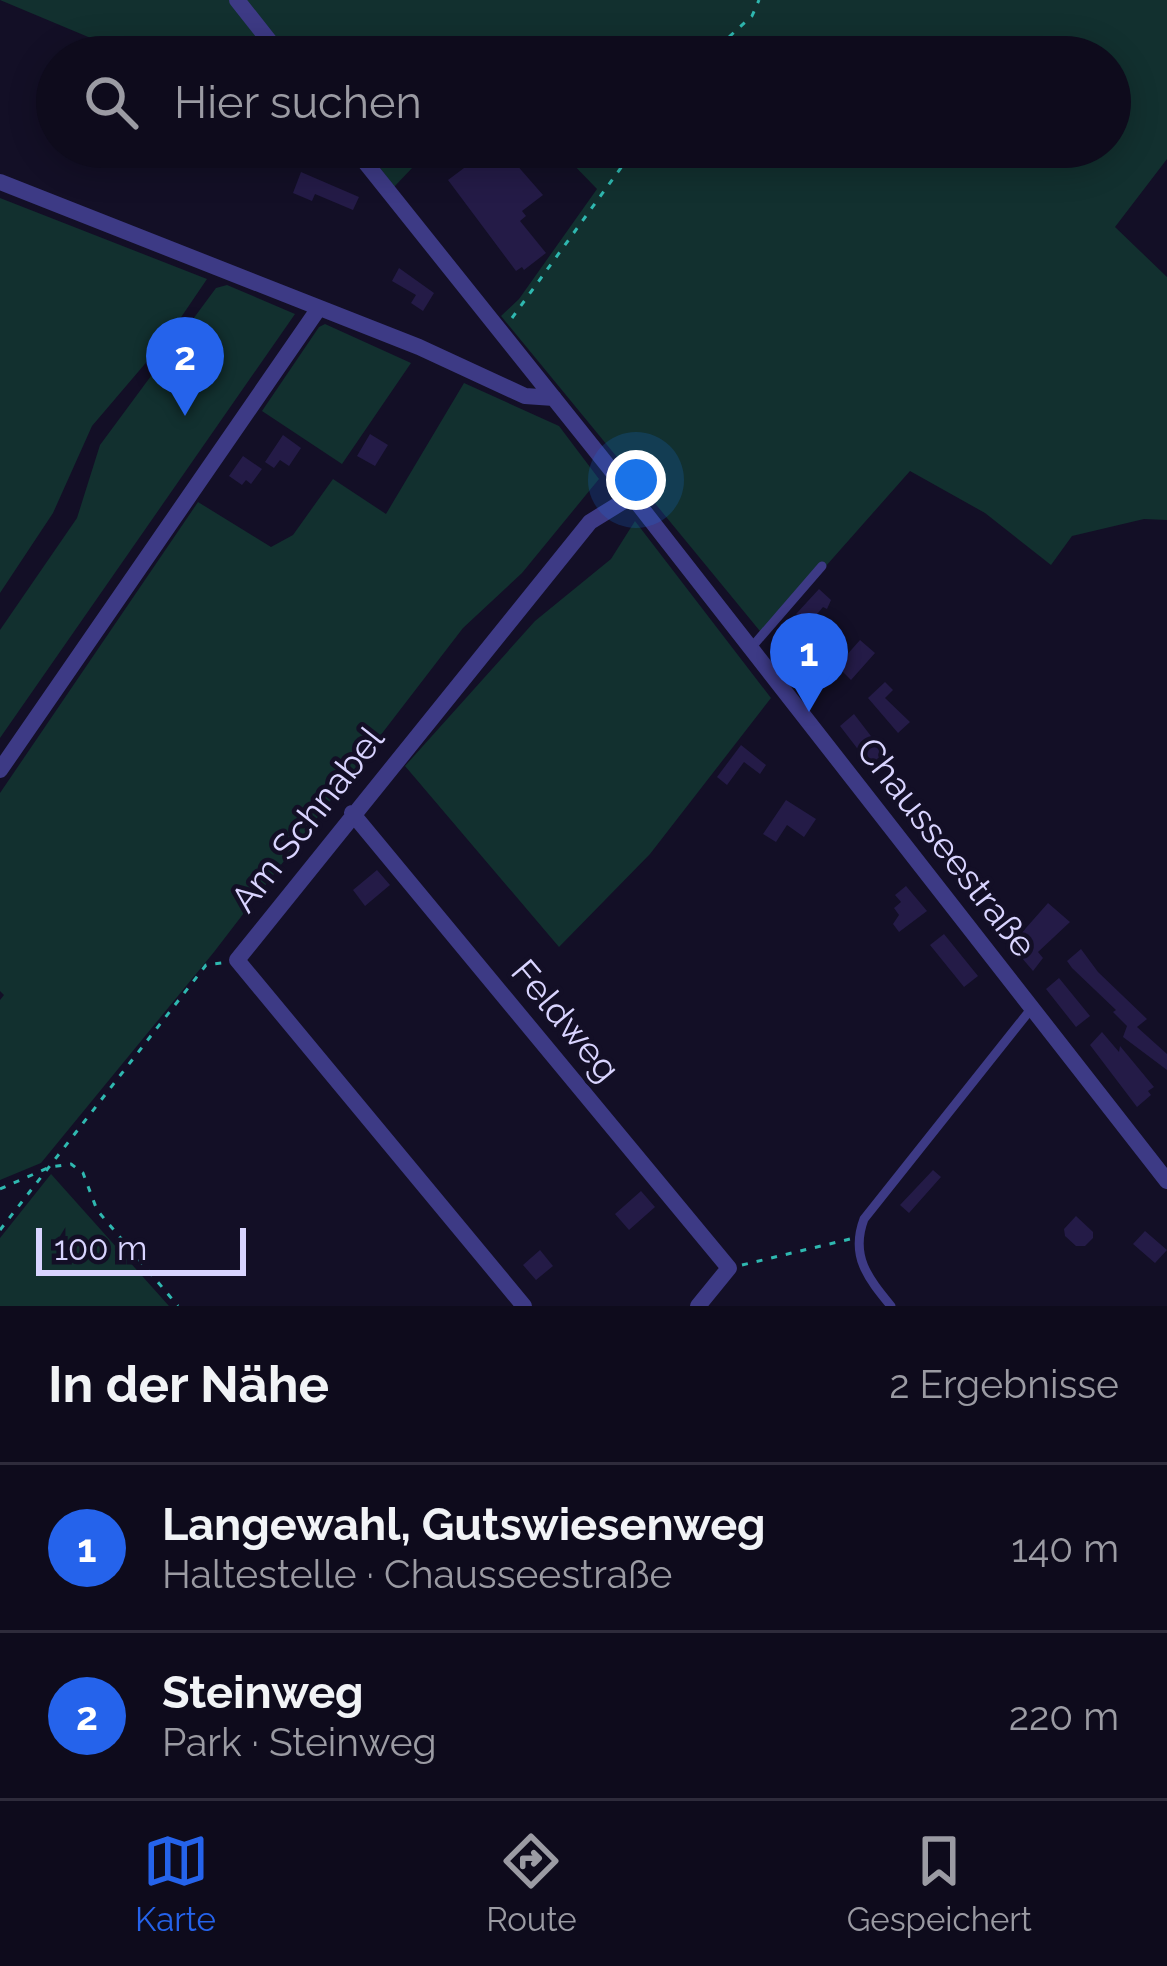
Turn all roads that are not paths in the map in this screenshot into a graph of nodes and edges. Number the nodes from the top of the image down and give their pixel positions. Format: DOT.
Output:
graph roads {
  1 [pos="237,0"];
  2 [pos="265,36"];
  3 [pos="370,168"];
  4 [pos="0,182"];
  5 [pos="320,308"];
  6 [pos="554,398"];
  7 [pos="632,496"];
  8 [pos="822,566"];
  9 [pos="751,647"];
  10 [pos="0,770"];
  11 [pos="352,813"];
  12 [pos="1031,1009"];
  13 [pos="1167,1181"];
  14 [pos="524,1306"];
  15 [pos="698,1306"];
  16 [pos="891,1306"];
  1 -- 2 [label="street"];
  3 -- 6 [label="street, Chausseestraße"];
  4 -- 5 [label="street"];
  5 -- 6 [label="street"];
  5 -- 10 [label="street"];
  6 -- 7 [label="street, Chausseestraße"];
  7 -- 9 [label="street, Chausseestraße"];
  7 -- 11 [label="street, Am Schnabel"];
  8 -- 9 [label="lane"];
  9 -- 12 [label="street, Chausseestraße"];
  11 -- 14 [label="street, Am Schnabel"];
  11 -- 15 [label="street, Feldweg"];
  12 -- 13 [label="street, Chausseestraße"];
  12 -- 16 [label="lane"];
}
